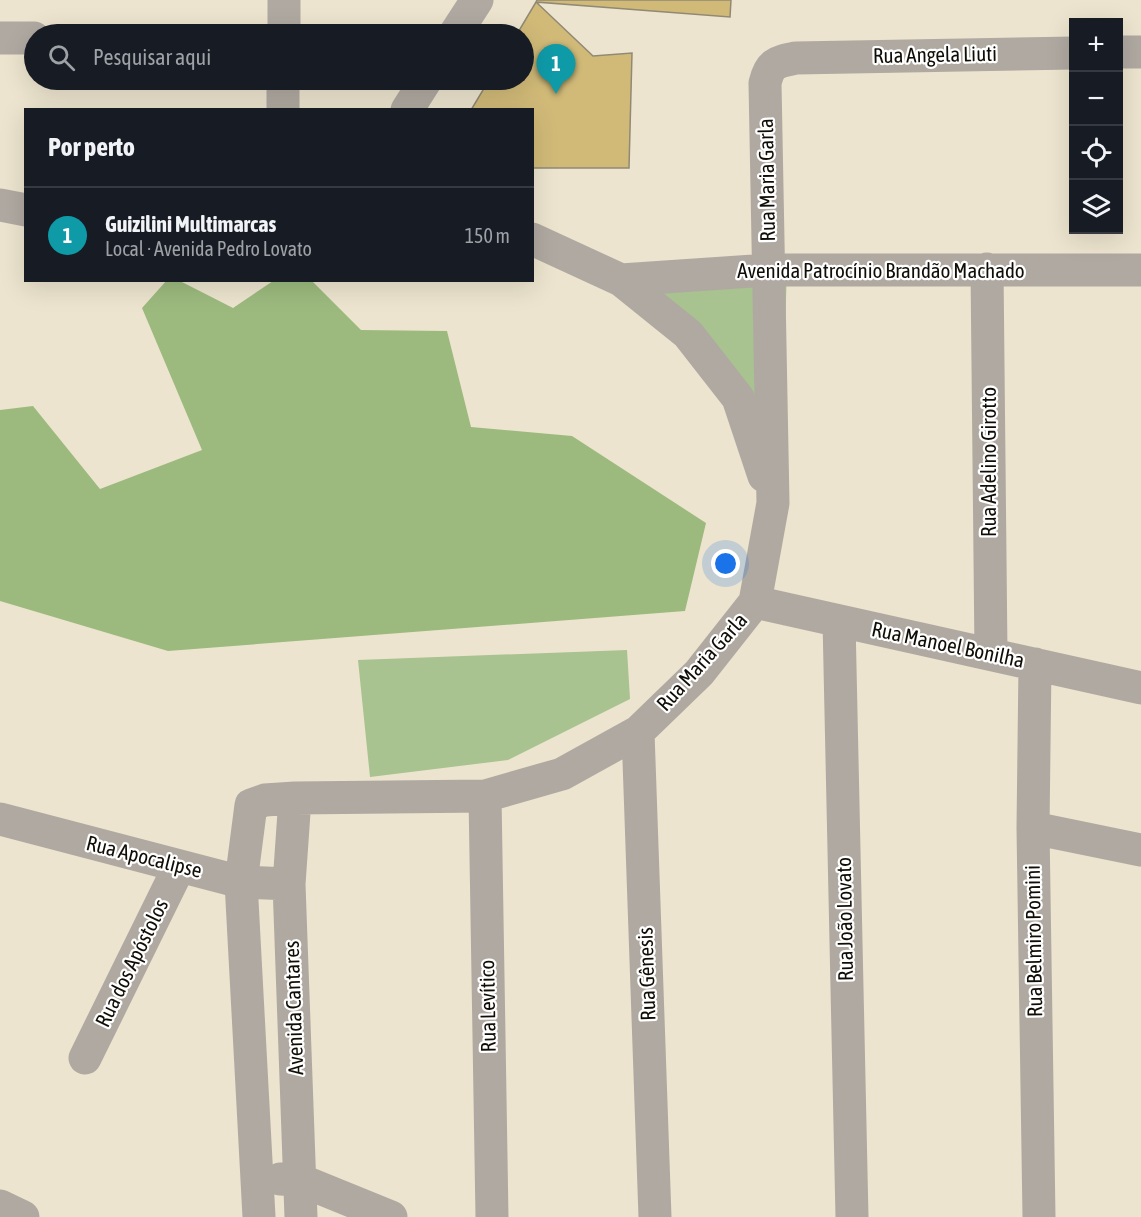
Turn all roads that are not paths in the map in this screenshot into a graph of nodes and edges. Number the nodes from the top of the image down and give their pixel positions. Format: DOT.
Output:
graph roads {
  1 [pos="284,0"];
  2 [pos="477,0"];
  3 [pos="284,24"];
  4 [pos="461,24"];
  5 [pos="0,38"];
  6 [pos="24,38"];
  7 [pos="1141,51"];
  8 [pos="1123,52"];
  9 [pos="1069,53"];
  10 [pos="796,58"];
  11 [pos="284,90"];
  12 [pos="420,90"];
  13 [pos="283,108"];
  14 [pos="408,108"];
  15 [pos="0,205"];
  16 [pos="24,210"];
  17 [pos="534,240"];
  18 [pos="987,269"];
  19 [pos="768,270"];
  20 [pos="1141,270"];
  21 [pos="621,280"];
  22 [pos="773,503"];
  23 [pos="755,602"];
  24 [pos="839,621"];
  25 [pos="991,654"];
  26 [pos="1035,664"];
  27 [pos="1141,688"];
  28 [pos="638,732"];
  29 [pos="485,796"];
  30 [pos="295,798"];
  31 [pos="249,811"];
  32 [pos="0,819"];
  33 [pos="1033,828"];
  34 [pos="1141,850"];
  35 [pos="179,867"];
  36 [pos="241,882"];
  37 [pos="289,884"];
  38 [pos="85,1058"];
  39 [pos="258,1178"];
  40 [pos="300,1180"];
  41 [pos="0,1206"];
  42 [pos="23,1217"];
  43 [pos="259,1217"];
  44 [pos="301,1217"];
  45 [pos="391,1217"];
  46 [pos="492,1217"];
  47 [pos="655,1217"];
  48 [pos="852,1217"];
  49 [pos="1039,1217"];
  1 -- 3 [label="street"];
  2 -- 4 [label="street"];
  5 -- 6 [label="street"];
  7 -- 8 [label="street"];
  9 -- 10 [label="street, Rua Angela Liuti"];
  10 -- 19 [label="street, Rua Maria Garla"];
  11 -- 13 [label="street"];
  12 -- 14 [label="street"];
  15 -- 16 [label="street"];
  17 -- 21 [label="street, Avenida Patrocínio Brandão Machado"];
  18 -- 19 [label="street, Avenida Patrocínio Brandão Machado"];
  18 -- 20 [label="street, Avenida Patrocínio Brandão Machado"];
  18 -- 25 [label="street, Rua Adelino Girotto"];
  19 -- 21 [label="street, Avenida Patrocínio Brandão Machado"];
  19 -- 22 [label="street, Rua Maria Garla"];
  21 -- 22 [label="street, Avenida Patrocínio Brandão Machado"];
  22 -- 23 [label="street, Rua Maria Garla"];
  23 -- 24 [label="street, Rua Manoel Bonilha"];
  23 -- 28 [label="street, Rua Maria Garla"];
  24 -- 25 [label="street, Rua Manoel Bonilha"];
  24 -- 48 [label="street, Rua João Lovato"];
  25 -- 26 [label="street, Rua Manoel Bonilha"];
  26 -- 27 [label="street, Rua Manoel Bonilha"];
  26 -- 33 [label="street, Rua Belmiro Pomini"];
  28 -- 29 [label="street, Rua Maria Garla"];
  28 -- 47 [label="street, Rua Gênesis"];
  29 -- 30 [label="street, Rua Maria Garla"];
  29 -- 46 [label="street, Rua Levítico"];
  30 -- 31 [label="street, Rua Maria Garla"];
  30 -- 37 [label="street, Avenida Cantares"];
  31 -- 36 [label="street, Avenida Cantares"];
  32 -- 35 [label="street, Rua Apocalipse"];
  33 -- 34 [label="street"];
  33 -- 49 [label="street, Rua Belmiro Pomini"];
  35 -- 36 [label="street, Rua Apocalipse"];
  35 -- 38 [label="street, Rua dos Apóstolos"];
  36 -- 37 [label="street, Rua Apocalipse"];
  36 -- 39 [label="street, Avenida Cantares"];
  37 -- 40 [label="street, Avenida Cantares"];
  39 -- 40 [label="street"];
  39 -- 43 [label="street, Avenida Cantares"];
  40 -- 44 [label="street, Avenida Cantares"];
  40 -- 45 [label="street"];
  41 -- 42 [label="street"];
}
